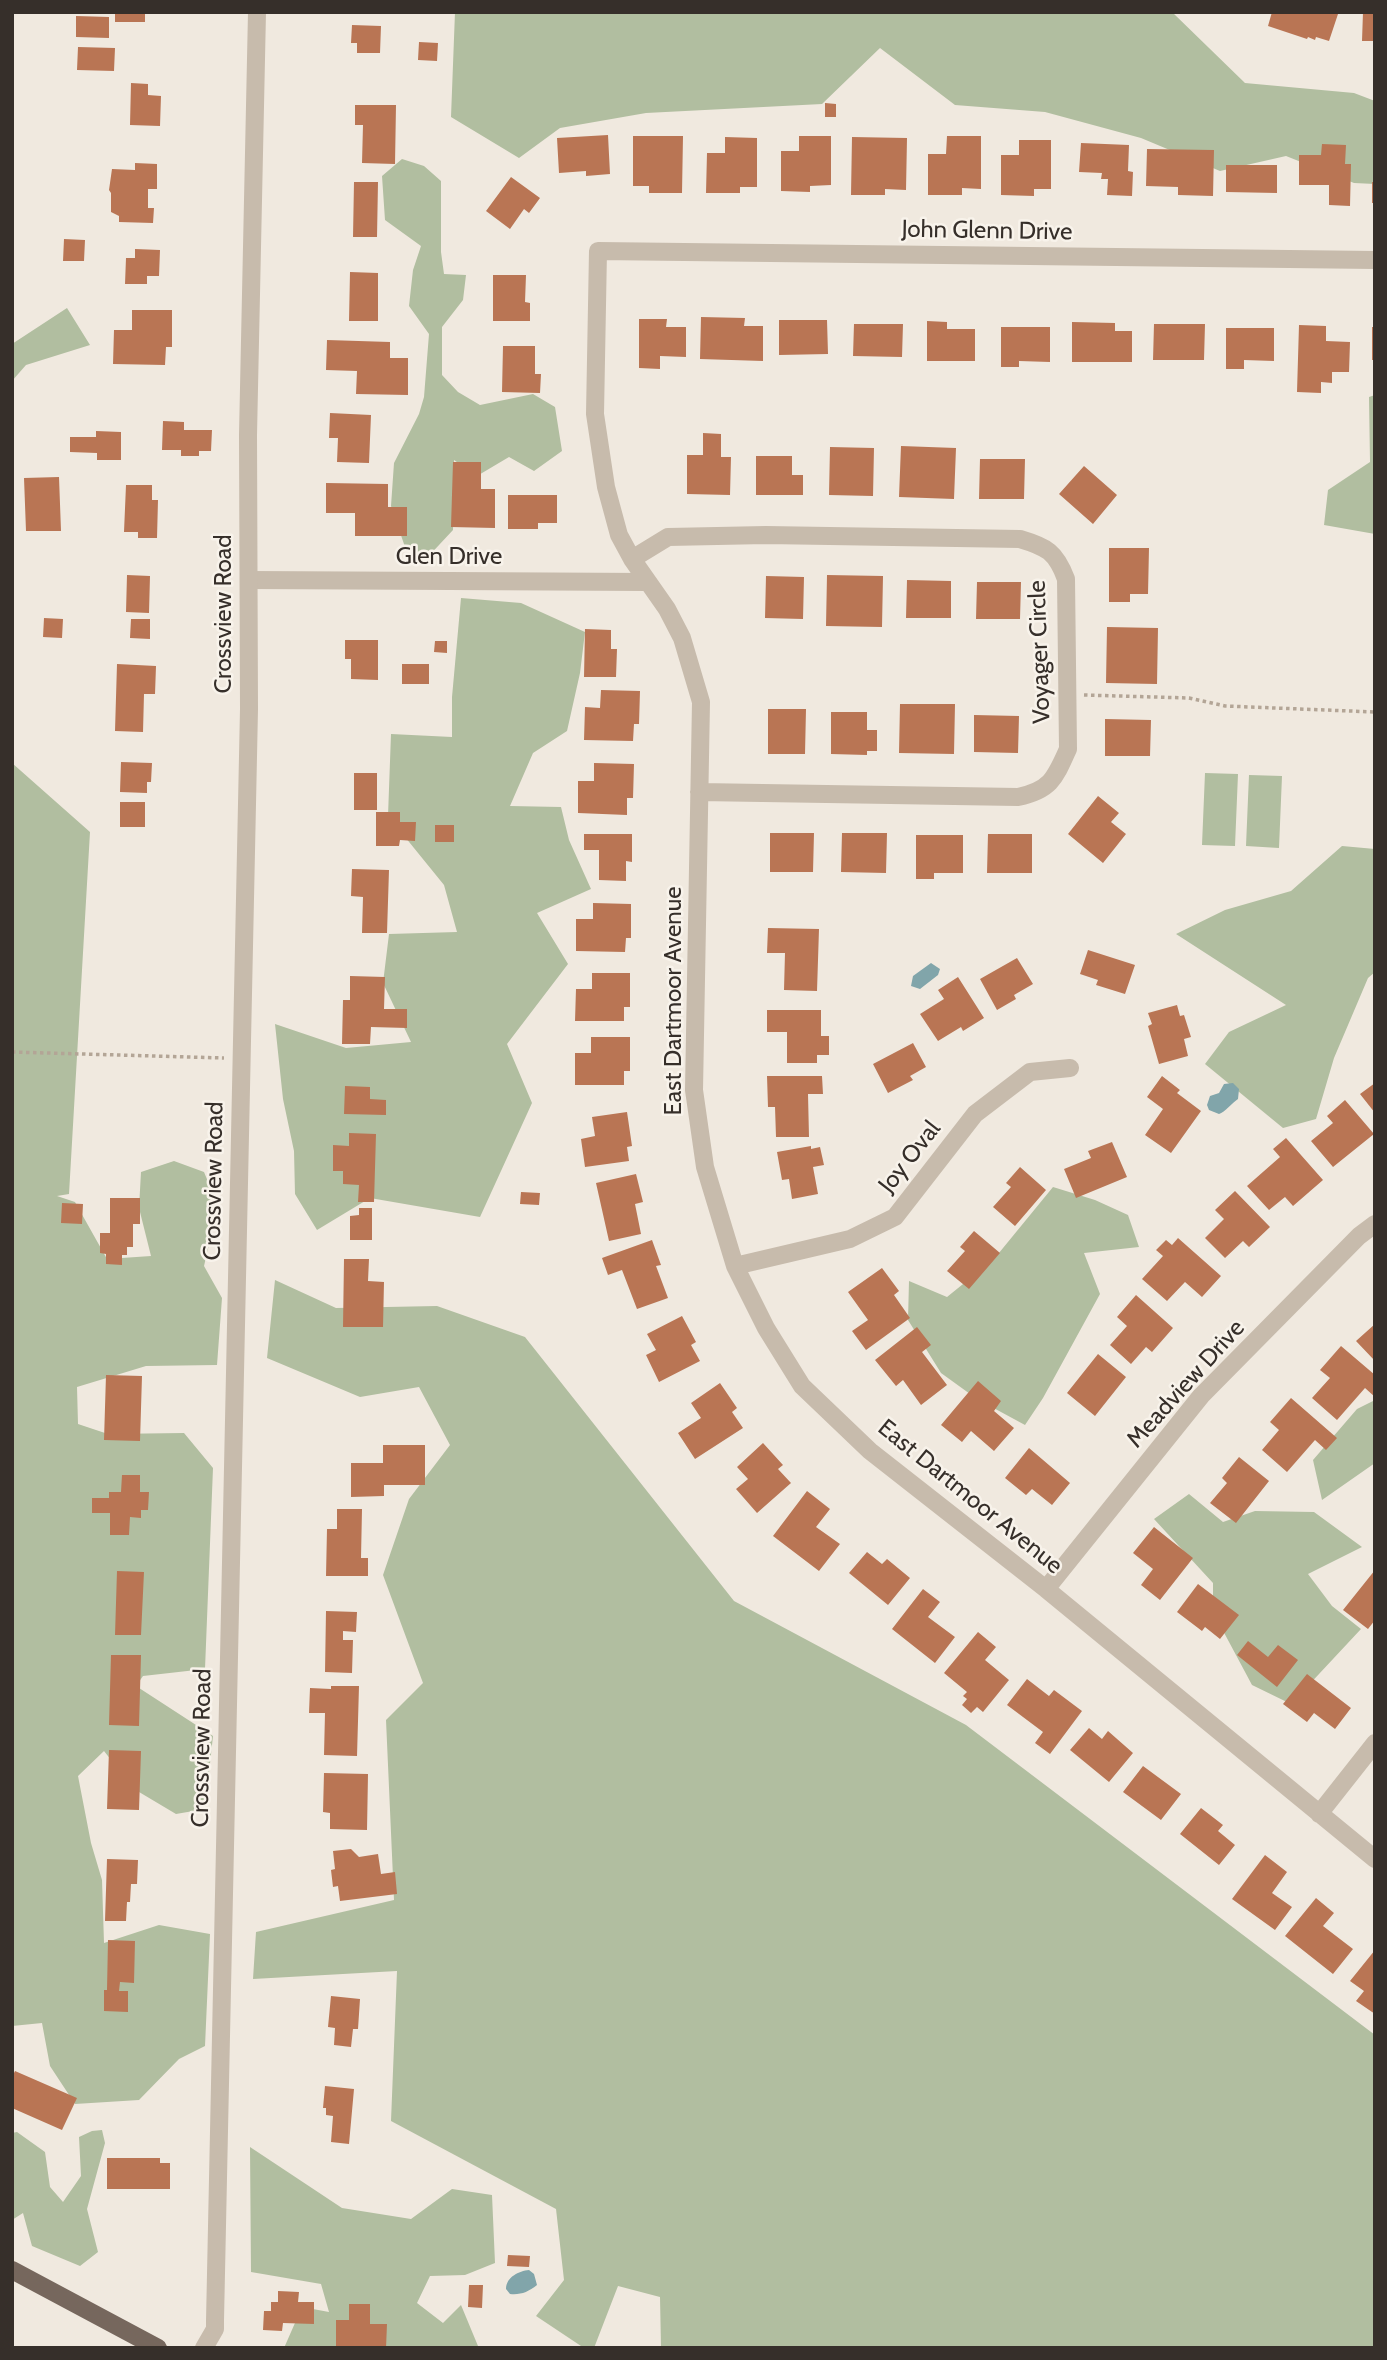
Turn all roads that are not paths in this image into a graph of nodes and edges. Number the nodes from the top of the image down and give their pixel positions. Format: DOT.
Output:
graph roads {
  1 [pos="257,12"];
  2 [pos="598,251"];
  3 [pos="1375,260"];
  4 [pos="632,559"];
  5 [pos="249,580"];
  6 [pos="648,582"];
  7 [pos="699,792"];
  8 [pos="1070,1068"];
  9 [pos="1375,1223"];
  10 [pos="735,1266"];
  11 [pos="1046,1589"];
  12 [pos="1375,1743"];
  13 [pos="1319,1814"];
  14 [pos="1375,1859"];
  15 [pos="12,2270"];
  16 [pos="158,2348"];
  17 [pos="204,2348"];
  1 -- 5 [label="street, Crossview Road"];
  2 -- 3 [label="street, John Glenn Drive"];
  2 -- 4 [label="street, East Dartmoor Avenue"];
  4 -- 6 [label="street, East Dartmoor Avenue"];
  4 -- 7 [label="street, Voyager Circle"];
  5 -- 6 [label="street, Glen Drive"];
  5 -- 17 [label="street, Crossview Road"];
  6 -- 7 [label="street, East Dartmoor Avenue"];
  7 -- 10 [label="street, East Dartmoor Avenue"];
  8 -- 10 [label="street, Joy Oval"];
  9 -- 11 [label="street, Meadview Drive"];
  10 -- 11 [label="street, East Dartmoor Avenue"];
  11 -- 13 [label="street, East Dartmoor Avenue"];
  12 -- 13 [label="street"];
  13 -- 14 [label="street, East Dartmoor Avenue"];
  15 -- 16 [label="main road"];
}
